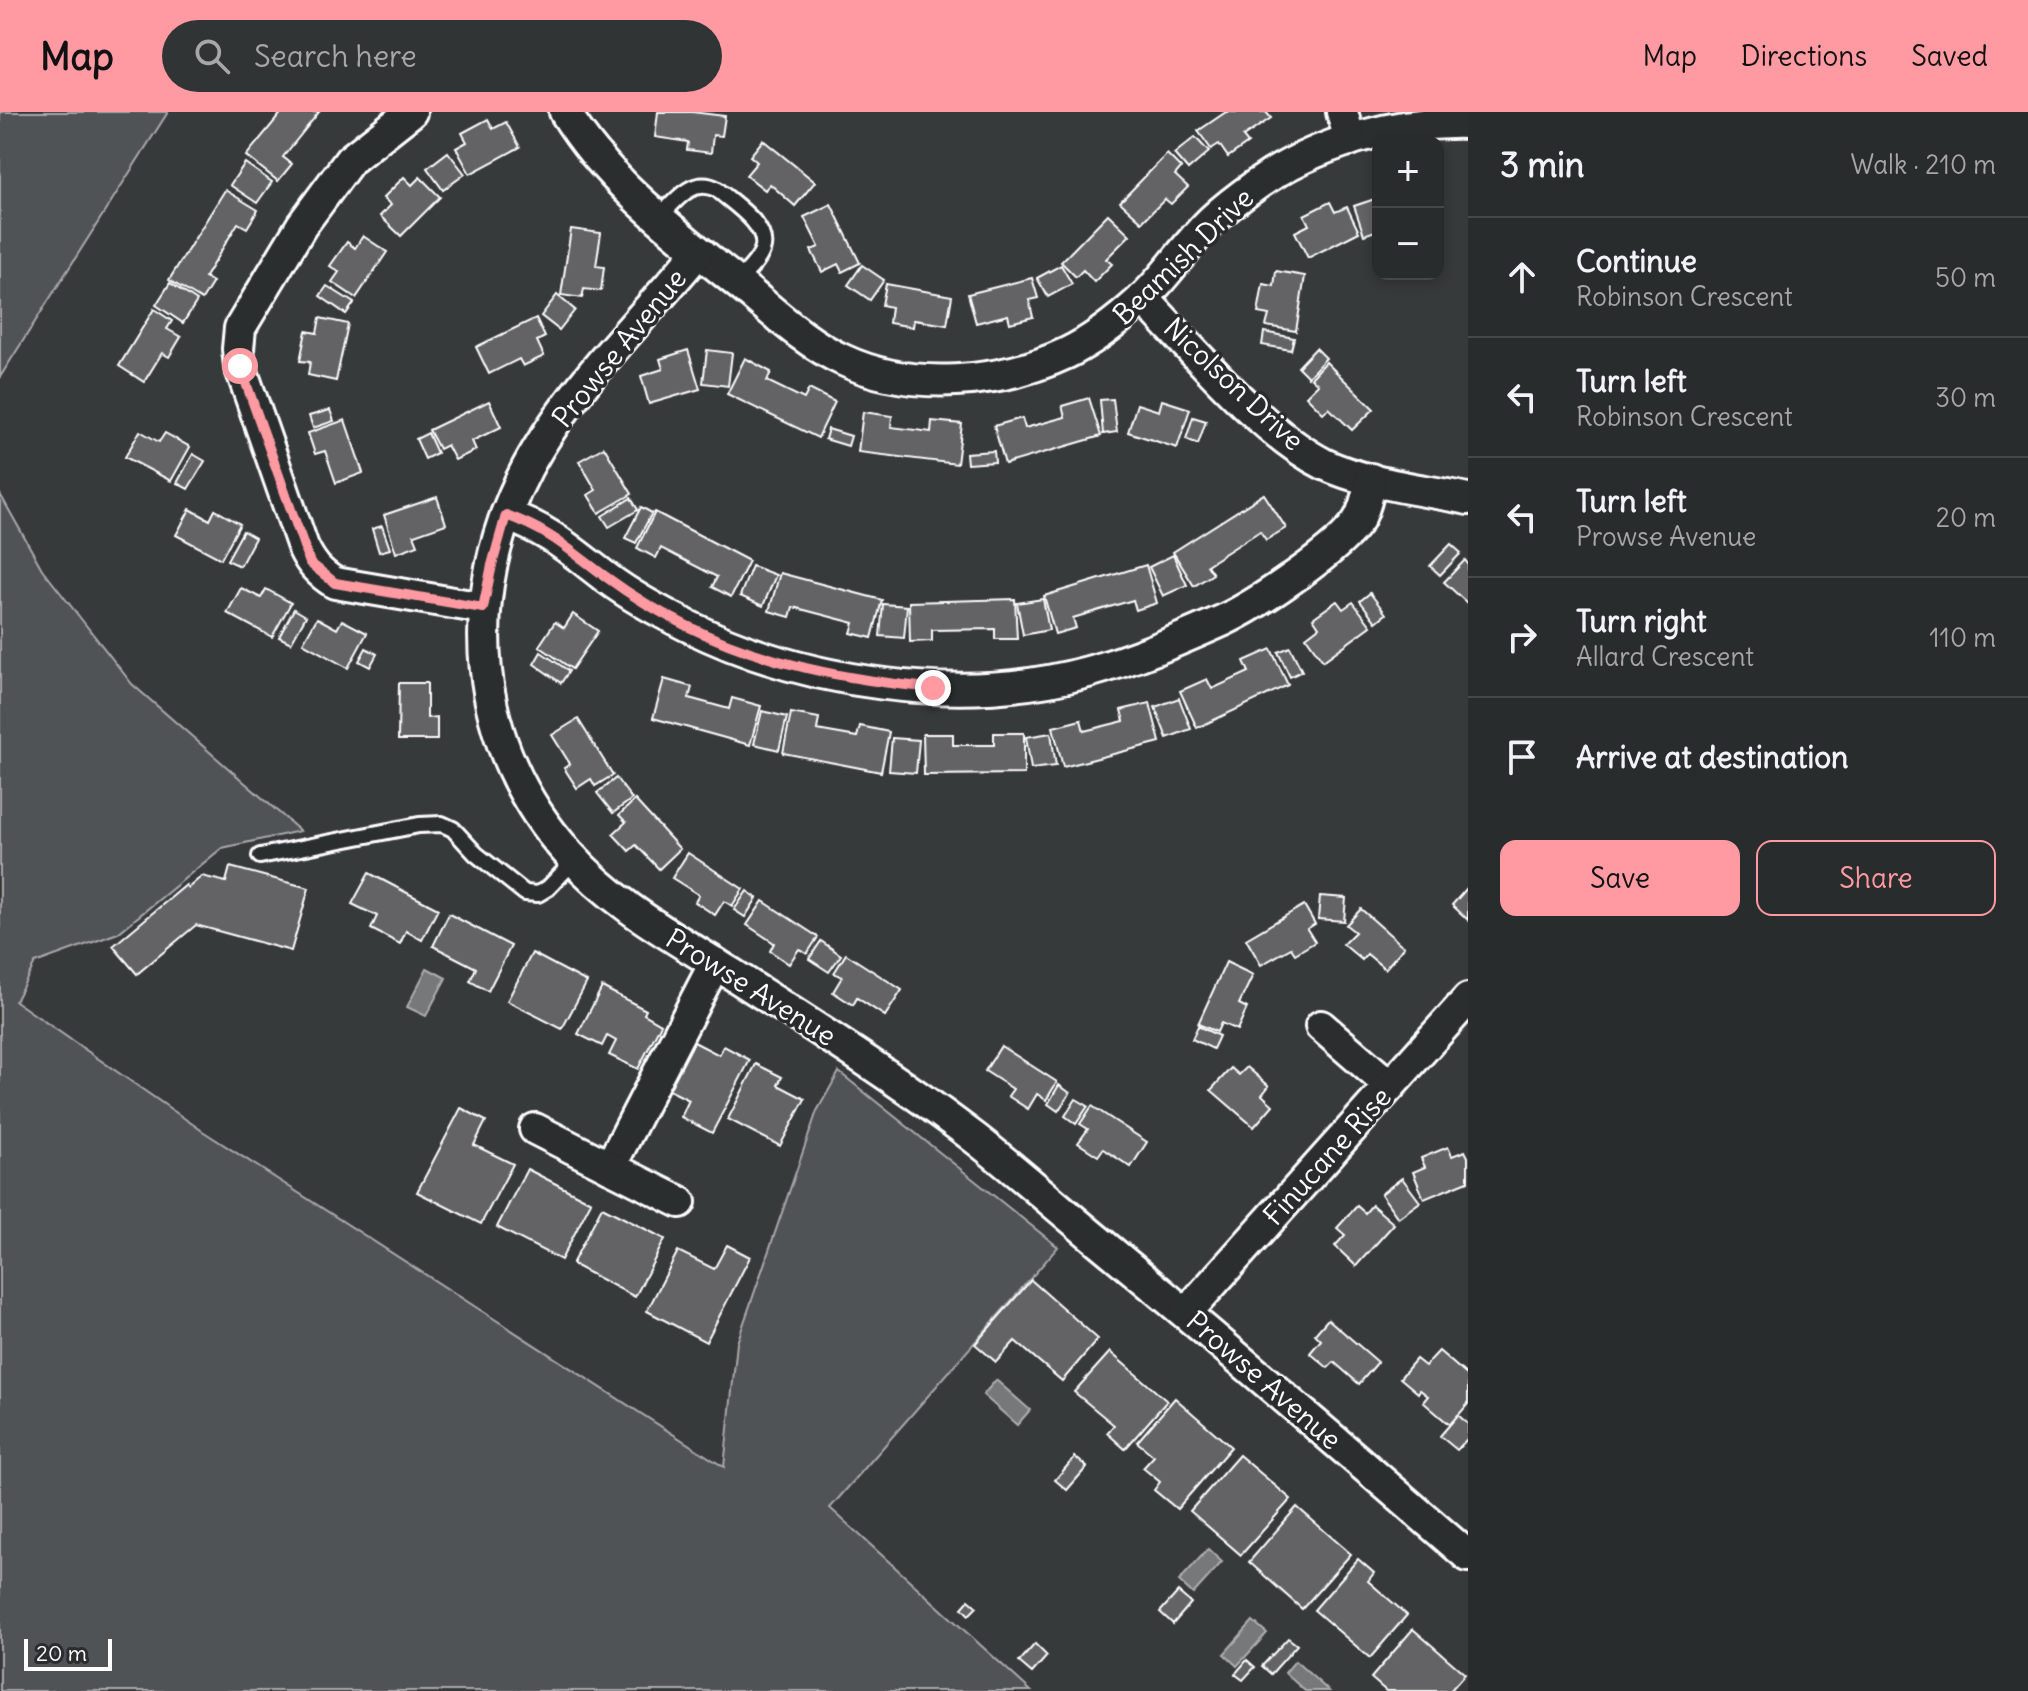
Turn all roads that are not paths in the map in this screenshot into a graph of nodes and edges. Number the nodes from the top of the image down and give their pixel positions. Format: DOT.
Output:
graph roads {
  1 [pos="411,112"];
  2 [pos="565,112"];
  3 [pos="1468,123"];
  4 [pos="1346,126"];
  5 [pos="659,218"];
  6 [pos="698,252"];
  7 [pos="737,282"];
  8 [pos="1143,298"];
  9 [pos="1371,479"];
  10 [pos="1468,499"];
  11 [pos="506,515"];
  12 [pos="483,608"];
  13 [pos="260,856"];
  14 [pos="575,860"];
  15 [pos="715,963"];
  16 [pos="1468,999"];
  17 [pos="1321,1026"];
  18 [pos="1390,1086"];
  19 [pos="535,1129"];
  20 [pos="610,1167"];
  21 [pos="680,1202"];
  22 [pos="1186,1313"];
  23 [pos="1468,1556"];
  1 -- 12 [label="street"];
  2 -- 5 [label="street, Beamish Drive"];
  3 -- 4 [label="street, Beamish Drive"];
  4 -- 8 [label="street, Beamish Drive"];
  5 -- 6 [label="street, Beamish Drive"];
  5 -- 7 [label="lane"];
  6 -- 7 [label="street, Beamish Drive"];
  6 -- 11 [label="street, Prowse Avenue"];
  7 -- 8 [label="street, Beamish Drive"];
  8 -- 9 [label="street, Nicolson Drive"];
  9 -- 10 [label="street, Nicolson Drive"];
  9 -- 11 [label="street"];
  11 -- 12 [label="street, Prowse Avenue"];
  12 -- 14 [label="street, Prowse Avenue"];
  13 -- 14 [label="lane"];
  14 -- 15 [label="street, Prowse Avenue"];
  15 -- 20 [label="street"];
  15 -- 22 [label="street, Prowse Avenue"];
  16 -- 18 [label="street, Finucane Rise"];
  17 -- 18 [label="street"];
  18 -- 22 [label="street, Finucane Rise"];
  19 -- 20 [label="street"];
  20 -- 21 [label="street"];
  22 -- 23 [label="street, Prowse Avenue"];
}
